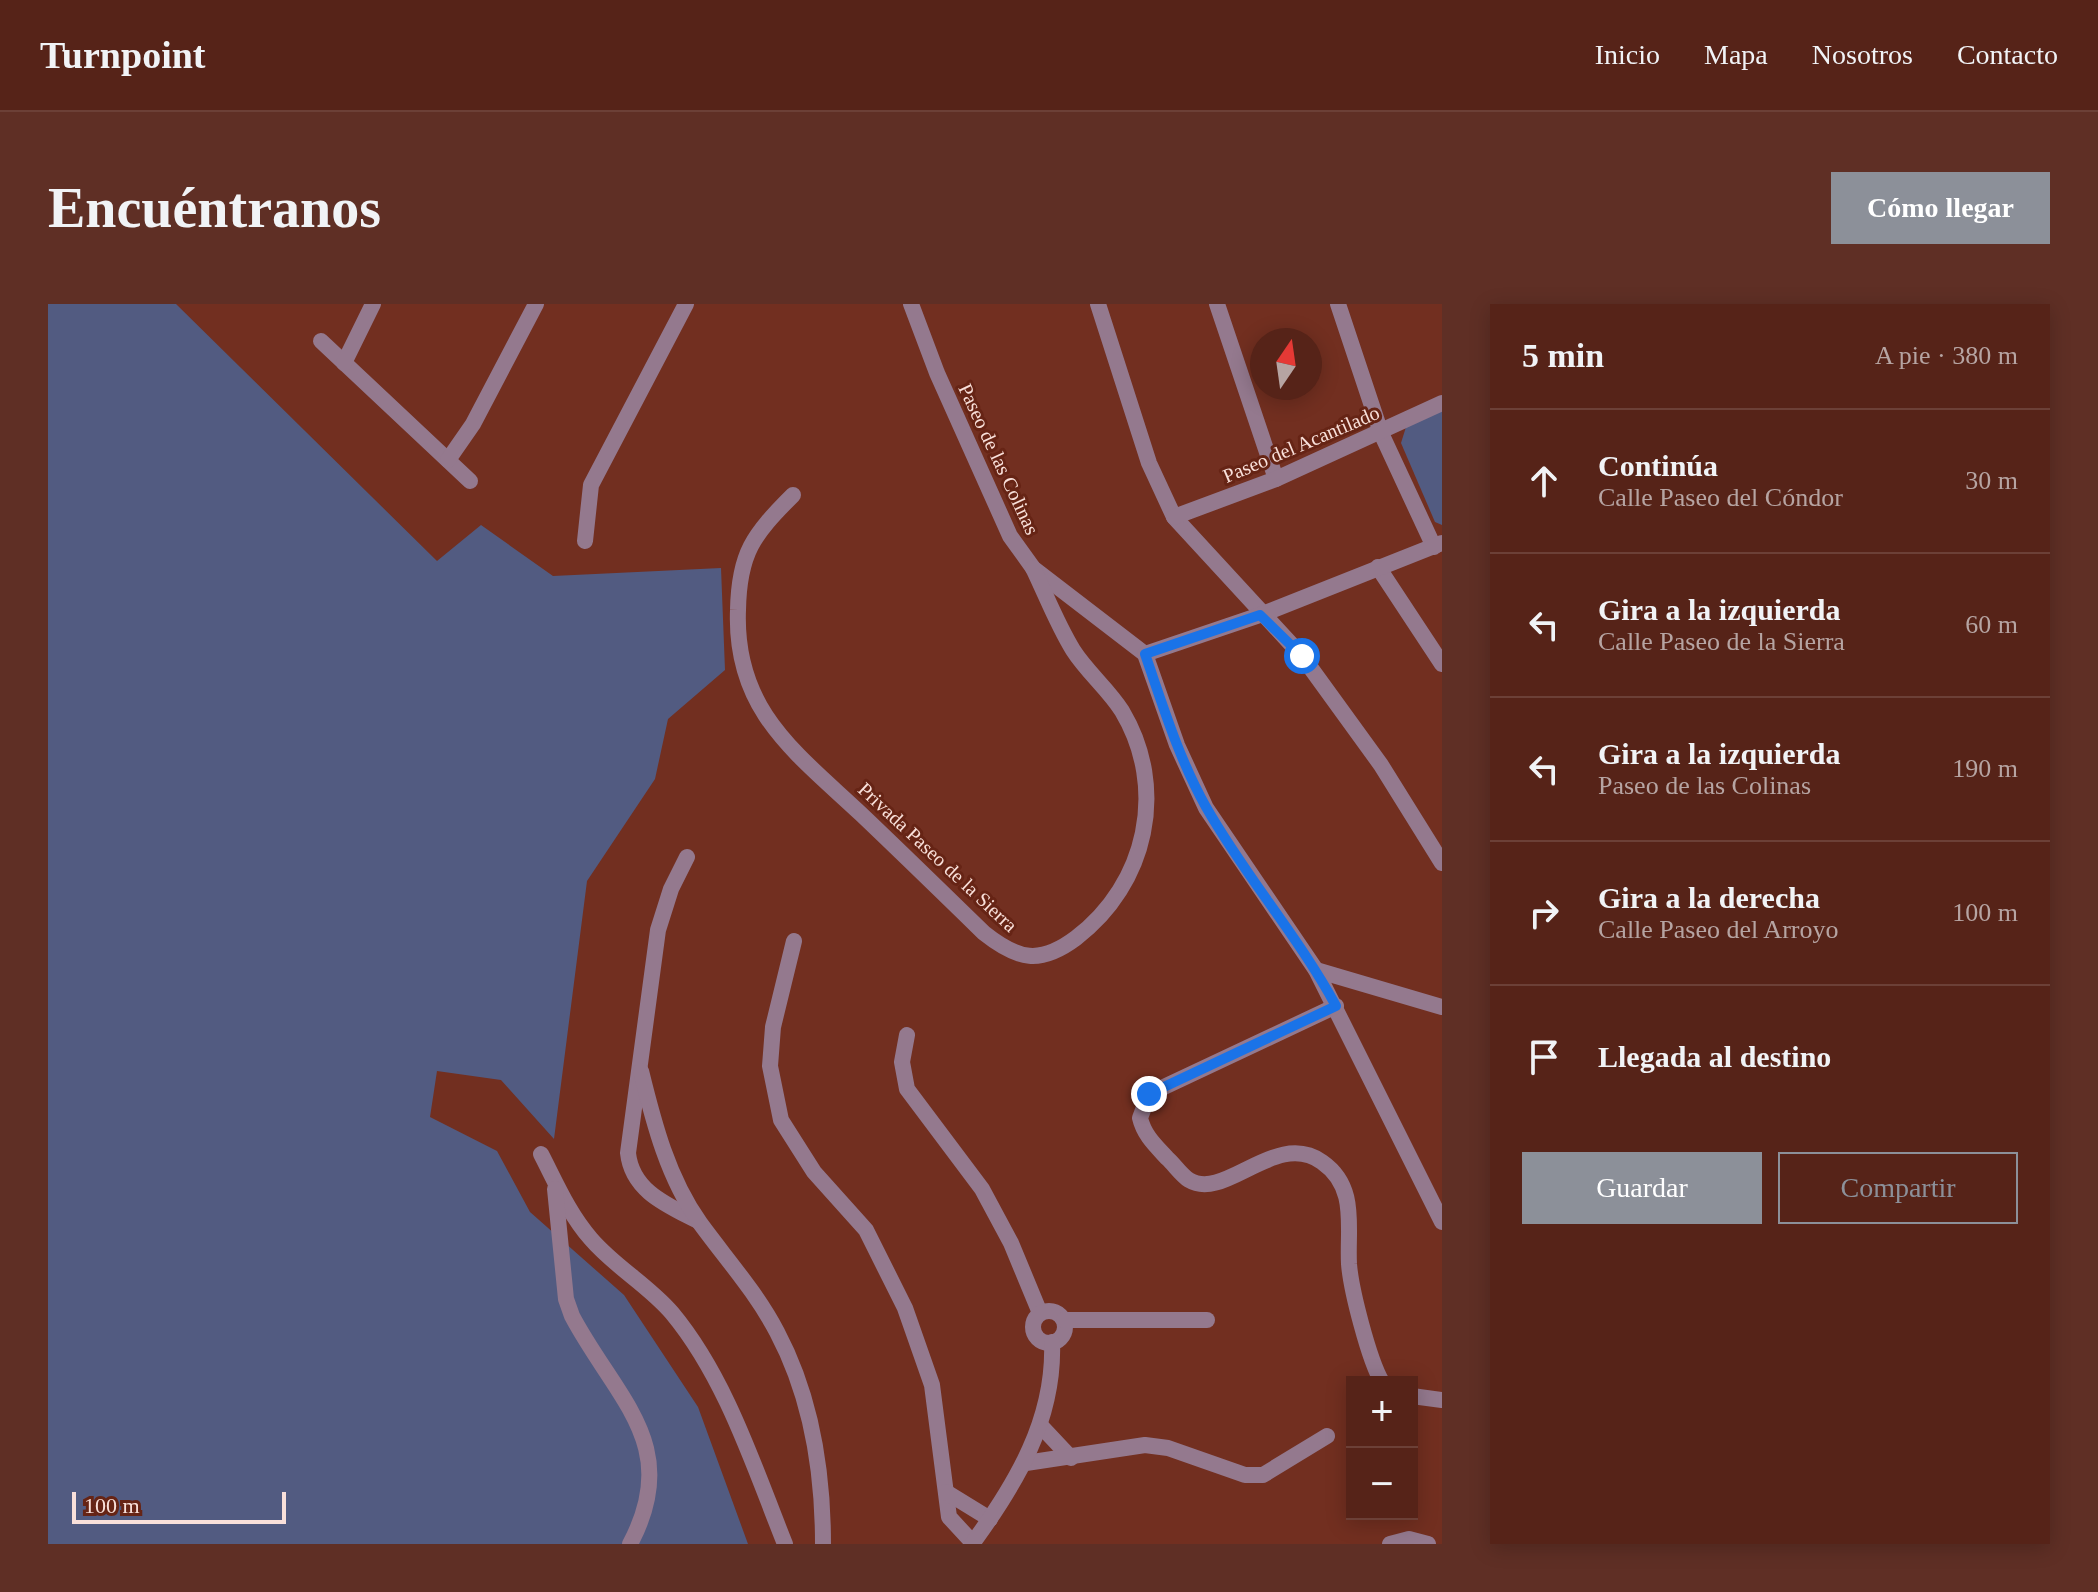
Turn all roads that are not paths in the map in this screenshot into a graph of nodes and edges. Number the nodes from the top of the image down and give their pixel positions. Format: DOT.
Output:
graph roads {
  1 [pos="373,304"];
  2 [pos="536,304"];
  3 [pos="686,304"];
  4 [pos="911,304"];
  5 [pos="1098,304"];
  6 [pos="1217,304"];
  7 [pos="1338,304"];
  8 [pos="321,341"];
  9 [pos="344,363"];
  10 [pos="1442,403"];
  11 [pos="1381,433"];
  12 [pos="448,460"];
  13 [pos="1276,479"];
  14 [pos="470,481"];
  15 [pos="793,495"];
  16 [pos="1174,517"];
  17 [pos="585,541"];
  18 [pos="1438,545"];
  19 [pos="1378,567"];
  20 [pos="1033,568"];
  21 [pos="1260,615"];
  22 [pos="1145,654"];
  23 [pos="1442,664"];
  24 [pos="687,857"];
  25 [pos="1442,863"];
  26 [pos="794,941"];
  27 [pos="1316,970"];
  28 [pos="1336,1006"];
  29 [pos="1442,1007"];
  30 [pos="907,1035"];
  31 [pos="641,1071"];
  32 [pos="541,1154"];
  33 [pos="554,1180"];
  34 [pos="699,1221"];
  35 [pos="1442,1222"];
  36 [pos="1040,1313"];
  37 [pos="1064,1320"];
  38 [pos="1207,1320"];
  39 [pos="1052,1342"];
  40 [pos="1380,1376"];
  41 [pos="1418,1397"];
  42 [pos="1442,1400"];
  43 [pos="1040,1425"];
  44 [pos="1327,1436"];
  45 [pos="1071,1458"];
  46 [pos="1026,1463"];
  47 [pos="946,1492"];
  48 [pos="990,1519"];
  49 [pos="972,1543"];
  50 [pos="630,1544"];
  51 [pos="785,1544"];
  52 [pos="823,1544"];
  53 [pos="1390,1544"];
  54 [pos="1428,1544"];
  1 -- 9 [label="street"];
  2 -- 12 [label="street"];
  3 -- 17 [label="street"];
  4 -- 20 [label="street, Paseo de las Colinas"];
  5 -- 16 [label="street"];
  6 -- 13 [label="street"];
  7 -- 11 [label="street"];
  8 -- 9 [label="street"];
  9 -- 12 [label="street"];
  10 -- 11 [label="street, Paseo del Acantilado"];
  11 -- 13 [label="street, Paseo del Acantilado"];
  11 -- 18 [label="street"];
  12 -- 14 [label="street"];
  13 -- 16 [label="street, Paseo del Acantilado"];
  15 -- 20 [label="street, Privada Paseo de la Sierra"];
  16 -- 21 [label="street"];
  18 -- 19 [label="street"];
  19 -- 21 [label="street"];
  19 -- 23 [label="street"];
  20 -- 22 [label="street, Paseo de las Colinas"];
  21 -- 22 [label="street"];
  21 -- 25 [label="street"];
  22 -- 27 [label="street"];
  24 -- 31 [label="street"];
  26 -- 47 [label="street"];
  27 -- 28 [label="street"];
  27 -- 29 [label="street"];
  28 -- 35 [label="street"];
  28 -- 40 [label="street"];
  30 -- 36 [label="street"];
  31 -- 34 [label="street"];
  31 -- 34 [label="street"];
  32 -- 33 [label="street"];
  33 -- 50 [label="street"];
  33 -- 51 [label="street"];
  34 -- 52 [label="street"];
  36 -- 37 [label="street"];
  36 -- 39 [label="street"];
  37 -- 38 [label="street"];
  37 -- 39 [label="street"];
  39 -- 43 [label="street"];
  41 -- 42 [label="street"];
  43 -- 45 [label="street"];
  43 -- 46 [label="street"];
  44 -- 45 [label="street"];
  45 -- 46 [label="street"];
  46 -- 48 [label="street"];
  47 -- 48 [label="street"];
  47 -- 49 [label="street"];
  48 -- 49 [label="street"];
  53 -- 54 [label="street"];
}
